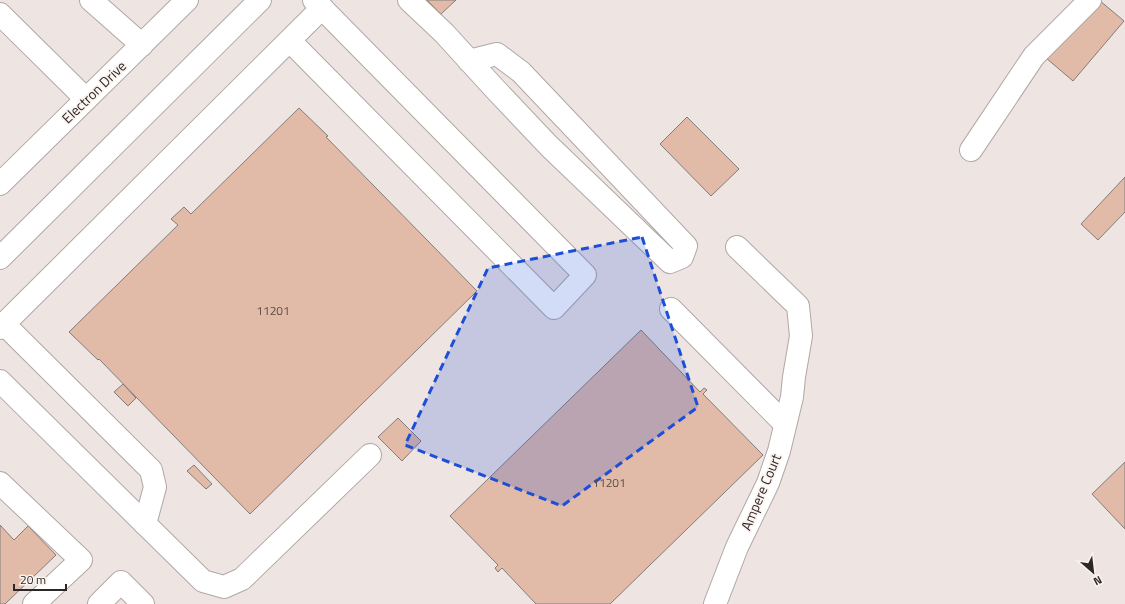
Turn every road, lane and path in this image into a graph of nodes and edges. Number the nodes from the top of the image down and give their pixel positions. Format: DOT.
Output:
graph roads {
  1 [pos="91,0"];
  2 [pos="187,0"];
  3 [pos="260,0"];
  4 [pos="409,0"];
  5 [pos="1090,0"];
  6 [pos="318,4"];
  7 [pos="0,14"];
  8 [pos="290,41"];
  9 [pos="142,45"];
  10 [pos="469,61"];
  11 [pos="86,99"];
  12 [pos="971,150"];
  13 [pos="0,184"];
  14 [pos="737,247"];
  15 [pos="0,258"];
  16 [pos="671,309"];
  17 [pos="2,326"];
  18 [pos="0,381"];
  19 [pos="786,424"];
  20 [pos="370,455"];
  21 [pos="0,484"];
  22 [pos="145,524"];
  23 [pos="34,604"];
  24 [pos="98,604"];
  25 [pos="143,604"];
  26 [pos="715,604"];
  1 -- 9 [label="street"];
  2 -- 9 [label="street, Electron Drive"];
  3 -- 15 [label="street"];
  4 -- 10 [label="street"];
  5 -- 12 [label="street"];
  6 -- 8 [label="street"];
  6 -- 8 [label="street"];
  7 -- 11 [label="street"];
  8 -- 17 [label="street"];
  9 -- 11 [label="street, Electron Drive"];
  10 -- 10 [label="street"];
  11 -- 13 [label="street, Electron Drive"];
  14 -- 19 [label="street, Ampere Court"];
  16 -- 19 [label="street"];
  17 -- 22 [label="street"];
  18 -- 22 [label="street"];
  19 -- 26 [label="street, Ampere Court"];
  20 -- 22 [label="street"];
  21 -- 23 [label="street"];
  24 -- 25 [label="street"];
}
